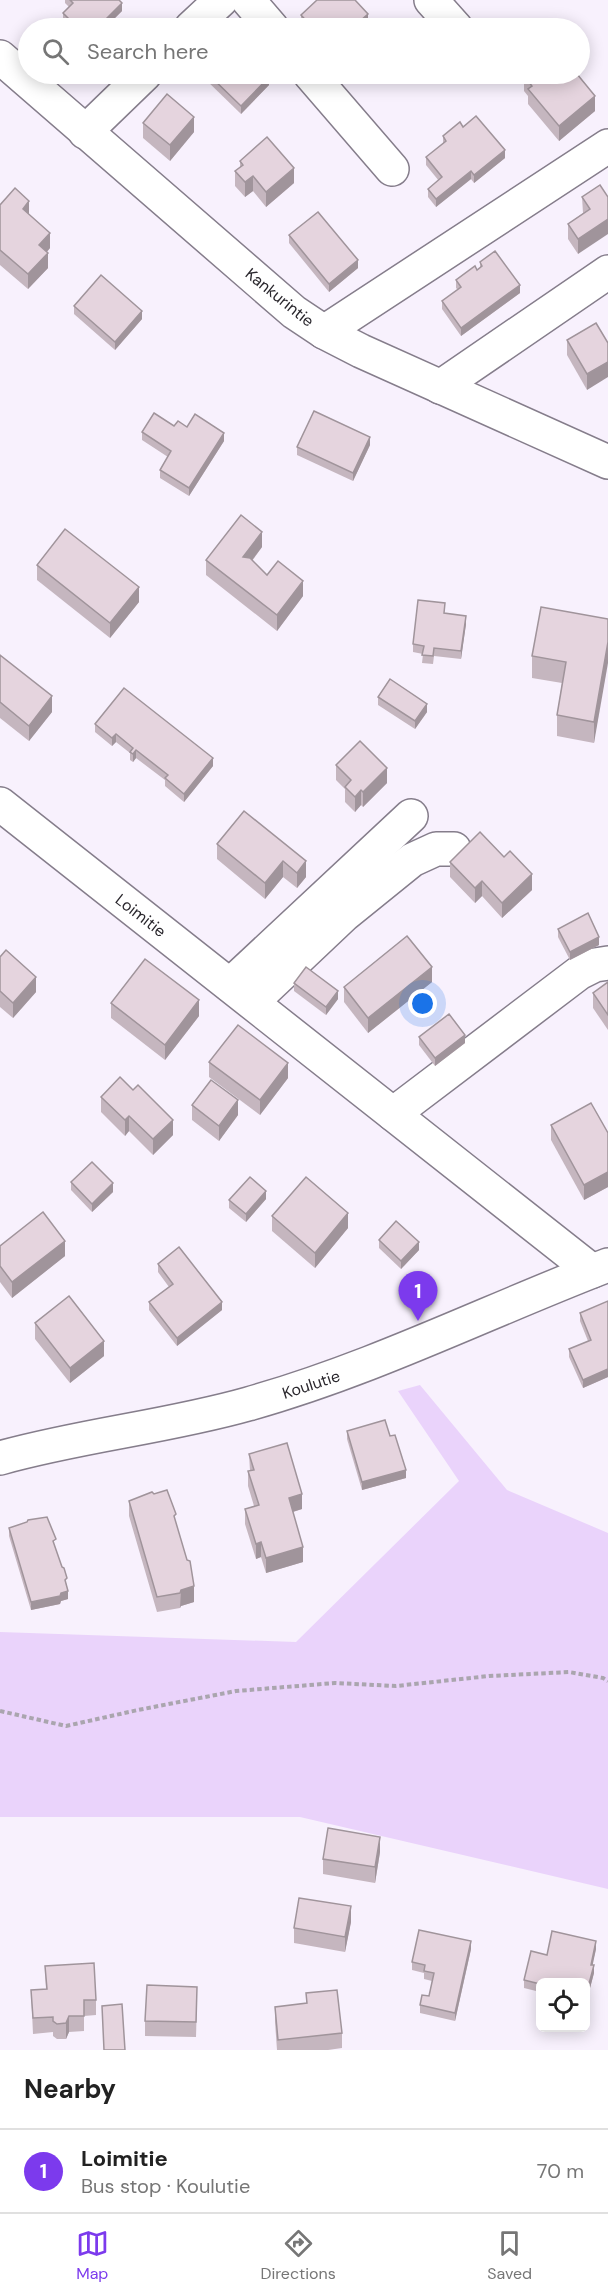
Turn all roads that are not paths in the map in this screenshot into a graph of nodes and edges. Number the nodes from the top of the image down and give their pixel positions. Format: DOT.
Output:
graph roads {
  1 [pos="221,0"];
  2 [pos="248,0"];
  3 [pos="430,0"];
  4 [pos="202,18"];
  5 [pos="263,18"];
  6 [pos="447,18"];
  7 [pos="0,57"];
  8 [pos="18,73"];
  9 [pos="31,84"];
  10 [pos="135,84"];
  11 [pos="319,84"];
  12 [pos="85,132"];
  13 [pos="608,146"];
  14 [pos="392,169"];
  15 [pos="608,272"];
  16 [pos="324,332"];
  17 [pos="440,387"];
  18 [pos="608,462"];
  19 [pos="0,804"];
  20 [pos="411,816"];
  21 [pos="454,849"];
  22 [pos="608,963"];
  23 [pos="241,994"];
  24 [pos="393,1114"];
  25 [pos="600,1268"];
  26 [pos="0,1458"];
  1 -- 4 [label="street"];
  2 -- 5 [label="street"];
  3 -- 6 [label="street"];
  7 -- 8 [label="street, Kankurintie"];
  9 -- 12 [label="street, Kankurintie"];
  10 -- 12 [label="street"];
  11 -- 14 [label="street"];
  12 -- 16 [label="street, Kankurintie"];
  13 -- 16 [label="street"];
  15 -- 17 [label="street"];
  16 -- 17 [label="street, Kankurintie"];
  17 -- 18 [label="street, Kankurintie"];
  19 -- 23 [label="street, Loimitie"];
  20 -- 23 [label="street"];
  21 -- 23 [label="street"];
  22 -- 24 [label="street"];
  23 -- 24 [label="street, Loimitie"];
  24 -- 25 [label="street, Loimitie"];
  25 -- 26 [label="street, Koulutie"];
}
